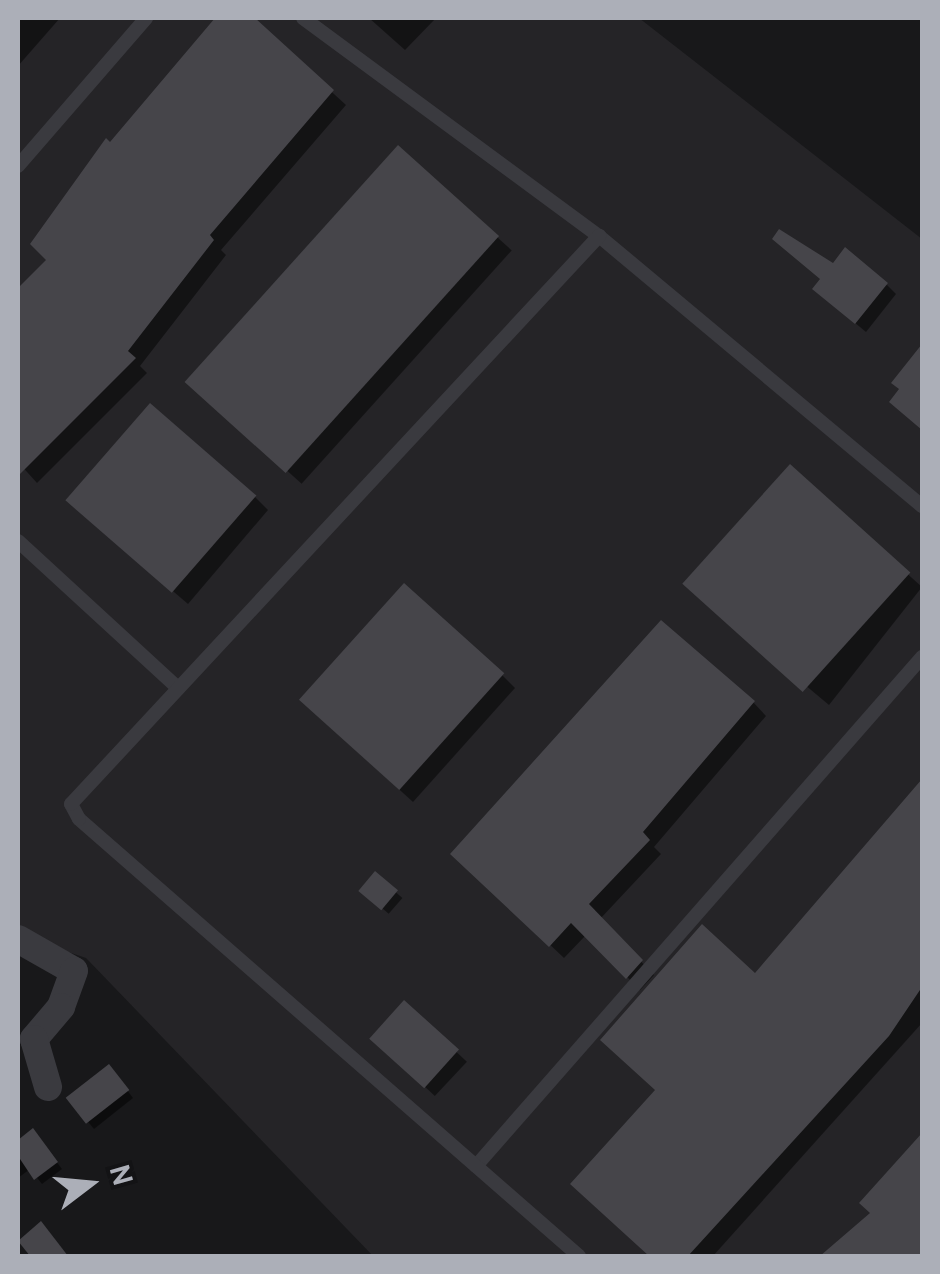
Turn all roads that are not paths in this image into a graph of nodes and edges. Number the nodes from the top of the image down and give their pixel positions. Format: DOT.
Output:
graph roads {
  1 [pos="146,18"];
  2 [pos="303,18"];
  3 [pos="18,166"];
  4 [pos="598,236"];
  5 [pos="922,506"];
  6 [pos="18,542"];
  7 [pos="922,657"];
  8 [pos="177,687"];
  9 [pos="18,939"];
  10 [pos="48,1087"];
  11 [pos="476,1166"];
  12 [pos="579,1256"];
  1 -- 3 [label="lane"];
  2 -- 4 [label="lane"];
  4 -- 5 [label="lane"];
  4 -- 8 [label="lane"];
  6 -- 8 [label="lane"];
  7 -- 11 [label="lane"];
  8 -- 11 [label="lane"];
  9 -- 10 [label="street"];
  11 -- 12 [label="lane"];
}
